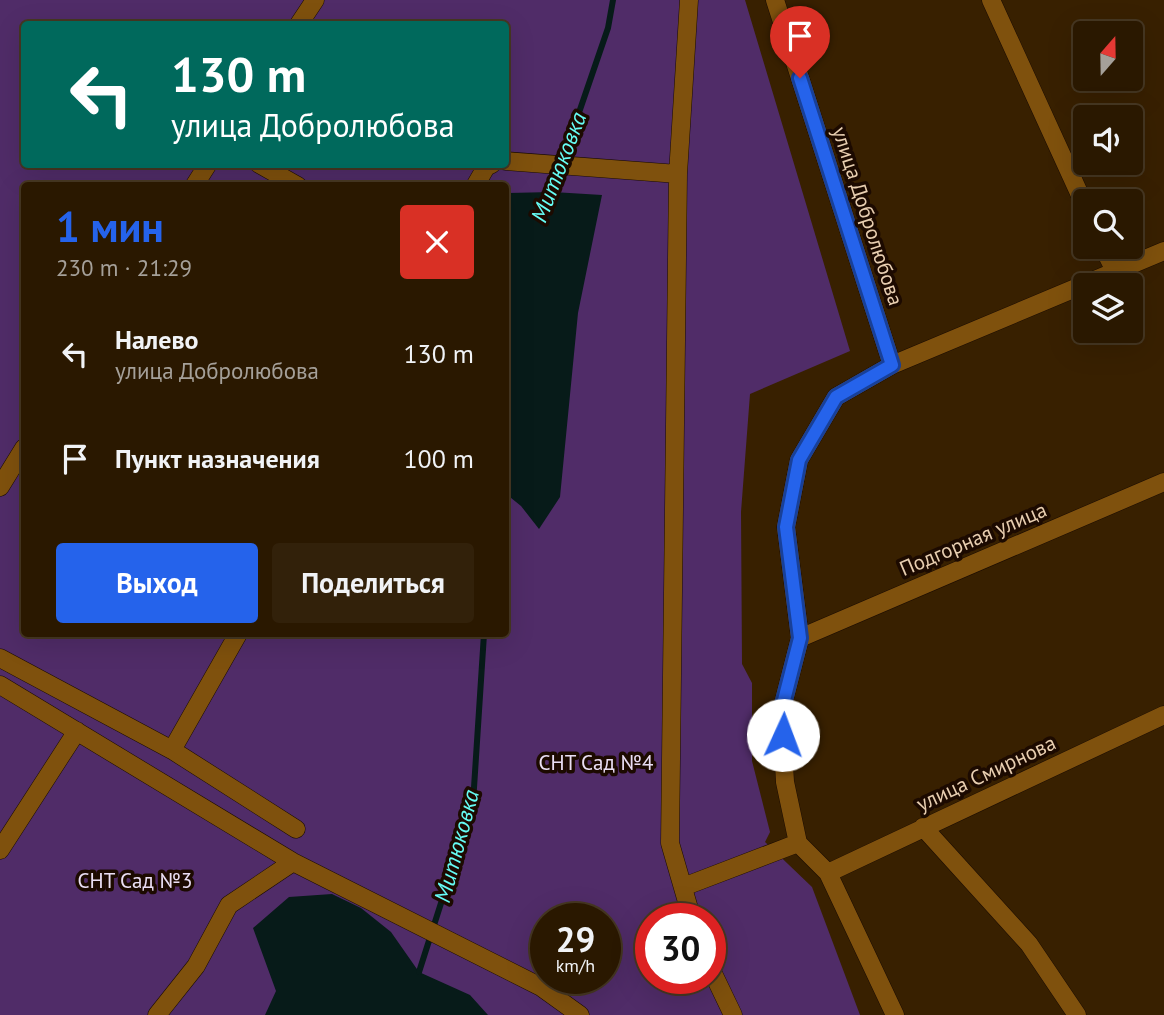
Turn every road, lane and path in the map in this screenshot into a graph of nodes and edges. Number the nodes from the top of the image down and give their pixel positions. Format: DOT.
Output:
graph roads {
  1 [pos="315,0"];
  2 [pos="689,0"];
  3 [pos="775,0"];
  4 [pos="991,0"];
  5 [pos="301,21"];
  6 [pos="509,161"];
  7 [pos="266,168"];
  8 [pos="678,174"];
  9 [pos="291,182"];
  10 [pos="1077,189"];
  11 [pos="1164,251"];
  12 [pos="1109,259"];
  13 [pos="1114,270"];
  14 [pos="892,365"];
  15 [pos="21,453"];
  16 [pos="1164,482"];
  17 [pos="0,487"];
  18 [pos="236,637"];
  19 [pos="800,638"];
  20 [pos="0,658"];
  21 [pos="0,685"];
  22 [pos="1164,715"];
  23 [pos="77,732"];
  24 [pos="172,750"];
  25 [pos="923,827"];
  26 [pos="296,830"];
  27 [pos="798,843"];
  28 [pos="0,850"];
  29 [pos="293,862"];
  30 [pos="828,873"];
  31 [pos="683,887"];
  32 [pos="688,903"];
  33 [pos="723,994"];
  34 [pos="157,1015"];
  35 [pos="580,1015"];
  36 [pos="733,1015"];
  37 [pos="895,1015"];
  38 [pos="1077,1015"];
  1 -- 5 [label="street"];
  2 -- 8 [label="street"];
  3 -- 14 [label="street, улица Добролюбова"];
  4 -- 10 [label="street"];
  6 -- 8 [label="street"];
  7 -- 9 [label="street"];
  8 -- 31 [label="street"];
  11 -- 13 [label="street"];
  12 -- 13 [label="street"];
  13 -- 14 [label="street"];
  14 -- 19 [label="street"];
  15 -- 17 [label="street"];
  16 -- 19 [label="street, Подгорная улица"];
  18 -- 24 [label="street"];
  19 -- 27 [label="street"];
  20 -- 24 [label="street"];
  21 -- 23 [label="street"];
  22 -- 25 [label="street, улица Смирнова"];
  23 -- 28 [label="street"];
  23 -- 29 [label="street"];
  24 -- 26 [label="street"];
  25 -- 30 [label="street, улица Смирнова"];
  25 -- 38 [label="street"];
  27 -- 30 [label="street"];
  27 -- 31 [label="street"];
  29 -- 34 [label="street"];
  29 -- 35 [label="street"];
  30 -- 37 [label="street"];
  31 -- 32 [label="street"];
  33 -- 36 [label="street"];
}
